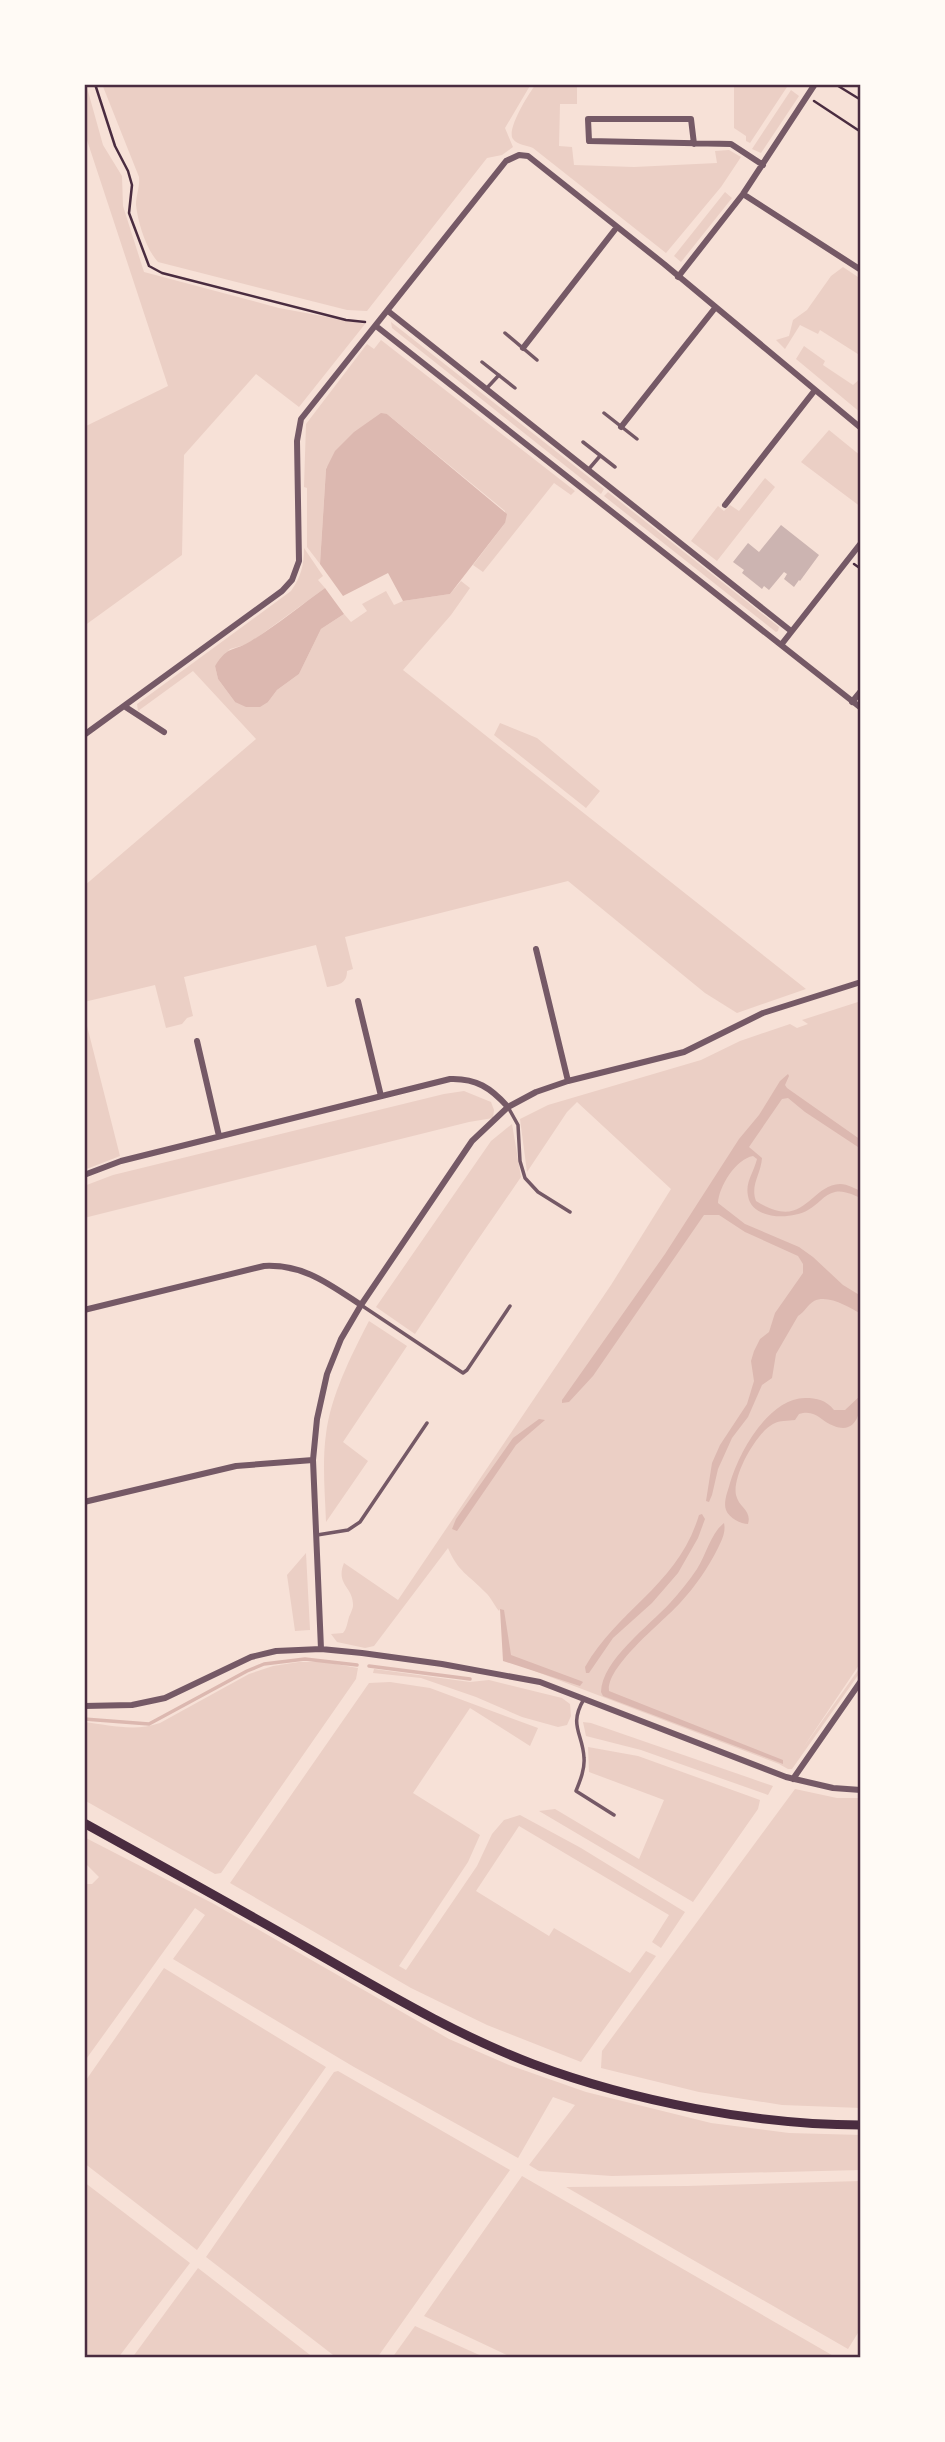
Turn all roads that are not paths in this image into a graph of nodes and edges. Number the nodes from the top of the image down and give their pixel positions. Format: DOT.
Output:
graph roads {
  1 [pos="815,84"];
  2 [pos="694,144"];
  3 [pos="763,165"];
  4 [pos="743,194"];
  5 [pos="617,228"];
  6 [pos="861,270"];
  7 [pos="678,277"];
  8 [pos="715,308"];
  9 [pos="388,311"];
  10 [pos="376,326"];
  11 [pos="505,333"];
  12 [pos="523,348"];
  13 [pos="537,360"];
  14 [pos="482,362"];
  15 [pos="499,375"];
  16 [pos="515,388"];
  17 [pos="486,390"];
  18 [pos="815,390"];
  19 [pos="604,413"];
  20 [pos="621,427"];
  21 [pos="861,428"];
  22 [pos="637,439"];
  23 [pos="583,442"];
  24 [pos="601,456"];
  25 [pos="615,467"];
  26 [pos="588,470"];
  27 [pos="724,505"];
  28 [pos="861,543"];
  29 [pos="791,631"];
  30 [pos="781,645"];
  31 [pos="861,691"];
  32 [pos="852,702"];
  33 [pos="124,706"];
  34 [pos="861,708"];
  35 [pos="164,732"];
  36 [pos="84,735"];
  37 [pos="536,949"];
  38 [pos="861,982"];
  39 [pos="358,1001"];
  40 [pos="197,1041"];
  41 [pos="568,1081"];
  42 [pos="382,1096"];
  43 [pos="508,1107"];
  44 [pos="219,1136"];
  45 [pos="84,1175"];
  46 [pos="570,1212"];
  47 [pos="361,1305"];
  48 [pos="510,1306"];
  49 [pos="84,1310"];
  50 [pos="426,1423"];
  51 [pos="313,1460"];
  52 [pos="84,1502"];
  53 [pos="317,1535"];
  54 [pos="321,1649"];
  55 [pos="861,1681"];
  56 [pos="584,1699"];
  57 [pos="84,1706"];
  58 [pos="793,1779"];
  59 [pos="861,1790"];
  60 [pos="614,1815"];
  61 [pos="84,1823"];
  62 [pos="861,2125"];
  1 -- 3 [label="street"];
  2 -- 2 [label="street"];
  2 -- 3 [label="street"];
  3 -- 4 [label="street"];
  4 -- 6 [label="street"];
  4 -- 7 [label="street"];
  5 -- 7 [label="street"];
  5 -- 9 [label="street"];
  5 -- 12 [label="street"];
  7 -- 8 [label="street"];
  8 -- 18 [label="street"];
  8 -- 20 [label="street"];
  9 -- 10 [label="street"];
  9 -- 17 [label="street"];
  10 -- 30 [label="street"];
  10 -- 33 [label="street"];
  11 -- 12 [label="lane"];
  12 -- 13 [label="lane"];
  14 -- 15 [label="lane"];
  15 -- 16 [label="lane"];
  15 -- 17 [label="lane"];
  17 -- 26 [label="street"];
  18 -- 21 [label="street"];
  18 -- 27 [label="street"];
  19 -- 20 [label="lane"];
  20 -- 22 [label="lane"];
  23 -- 24 [label="lane"];
  24 -- 25 [label="lane"];
  24 -- 26 [label="lane"];
  26 -- 29 [label="street"];
  28 -- 29 [label="street"];
  29 -- 30 [label="street"];
  30 -- 32 [label="street"];
  31 -- 32 [label="street"];
  32 -- 34 [label="street"];
  33 -- 35 [label="street"];
  33 -- 36 [label="street"];
  37 -- 41 [label="street"];
  38 -- 41 [label="street"];
  39 -- 42 [label="street"];
  40 -- 44 [label="street"];
  41 -- 43 [label="street"];
  42 -- 43 [label="street"];
  42 -- 44 [label="street"];
  43 -- 46 [label="lane"];
  43 -- 47 [label="street"];
  44 -- 45 [label="street"];
  47 -- 48 [label="lane"];
  47 -- 49 [label="street"];
  47 -- 51 [label="street"];
  50 -- 53 [label="lane"];
  51 -- 52 [label="street"];
  51 -- 53 [label="street"];
  53 -- 54 [label="street"];
  54 -- 56 [label="street"];
  54 -- 57 [label="street"];
  55 -- 58 [label="street"];
  56 -- 58 [label="street"];
  56 -- 60 [label="lane"];
  58 -- 59 [label="street"];
  61 -- 62 [label="main road"];
}
